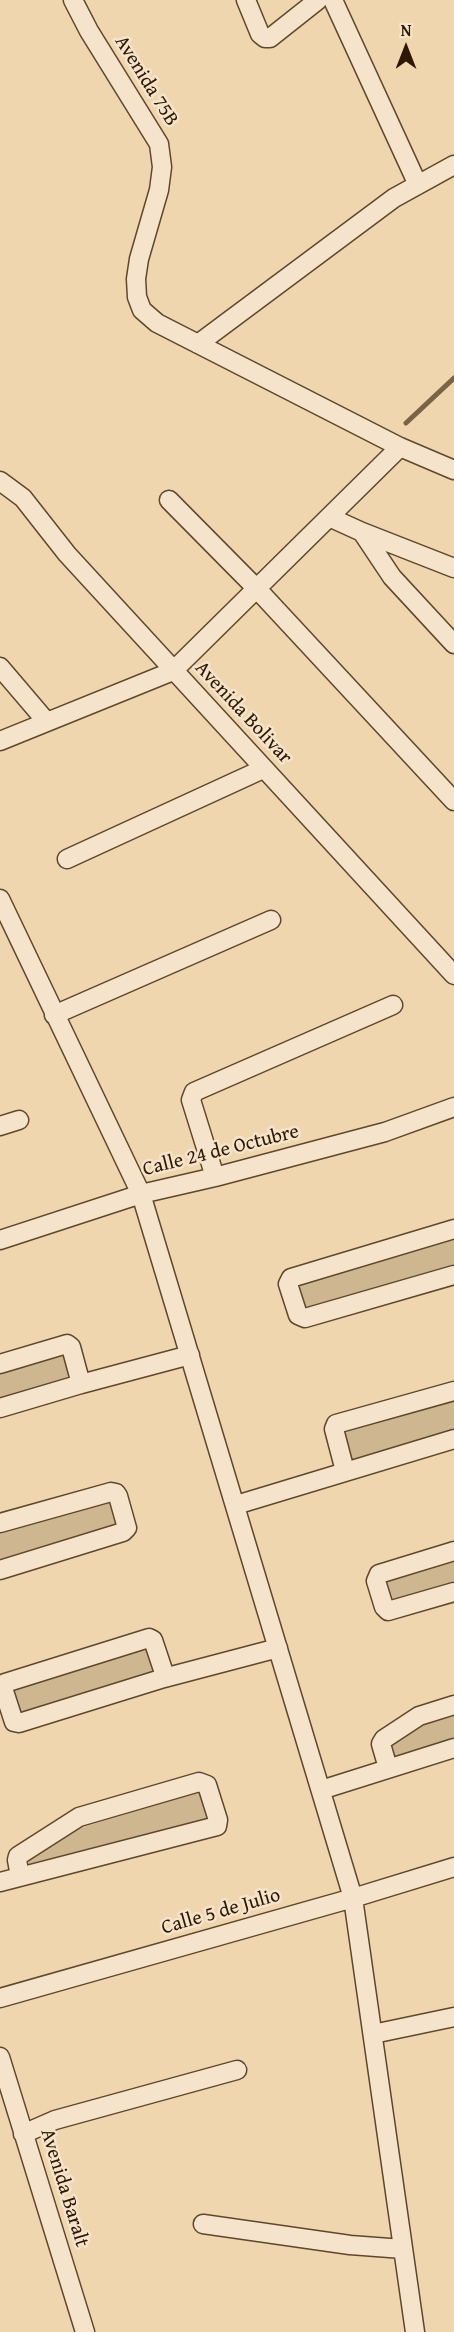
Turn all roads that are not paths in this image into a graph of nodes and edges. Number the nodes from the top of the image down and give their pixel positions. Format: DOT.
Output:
graph roads {
  1 [pos="73,0"];
  2 [pos="246,0"];
  3 [pos="318,0"];
  4 [pos="333,0"];
  5 [pos="454,165"];
  6 [pos="418,185"];
  7 [pos="198,344"];
  8 [pos="400,447"];
  9 [pos="454,470"];
  10 [pos="0,482"];
  11 [pos="169,500"];
  12 [pos="329,517"];
  13 [pos="362,532"];
  14 [pos="454,568"];
  15 [pos="257,589"];
  16 [pos="454,644"];
  17 [pos="0,667"];
  18 [pos="173,671"];
  19 [pos="46,721"];
  20 [pos="0,741"];
  21 [pos="263,769"];
  22 [pos="454,801"];
  23 [pos="67,859"];
  24 [pos="0,899"];
  25 [pos="271,920"];
  26 [pos="454,975"];
  27 [pos="393,1005"];
  28 [pos="54,1015"];
  29 [pos="454,1107"];
  30 [pos="19,1120"];
  31 [pos="0,1126"];
  32 [pos="215,1177"];
  33 [pos="141,1194"];
  34 [pos="454,1229"];
  35 [pos="0,1240"];
  36 [pos="454,1275"];
  37 [pos="190,1355"];
  38 [pos="0,1364"];
  39 [pos="81,1384"];
  40 [pos="454,1391"];
  41 [pos="0,1408"];
  42 [pos="454,1439"];
  43 [pos="345,1471"];
  44 [pos="236,1505"];
  45 [pos="0,1523"];
  46 [pos="454,1551"];
  47 [pos="0,1570"];
  48 [pos="454,1592"];
  49 [pos="278,1648"];
  50 [pos="164,1678"];
  51 [pos="454,1705"];
  52 [pos="454,1748"];
  53 [pos="388,1768"];
  54 [pos="321,1790"];
  55 [pos="454,1867"];
  56 [pos="20,1876"];
  57 [pos="0,1882"];
  58 [pos="353,1899"];
  59 [pos="0,1998"];
  60 [pos="454,2017"];
  61 [pos="373,2034"];
  62 [pos="0,2057"];
  63 [pos="237,2070"];
  64 [pos="23,2134"];
  65 [pos="203,2224"];
  66 [pos="403,2249"];
  67 [pos="85,2332"];
  68 [pos="415,2332"];
  1 -- 7 [label="street, Avenida 75B"];
  2 -- 3 [label="street"];
  4 -- 6 [label="street"];
  5 -- 6 [label="street"];
  6 -- 7 [label="street"];
  7 -- 8 [label="street, Avenida 75B"];
  8 -- 9 [label="street, Avenida 75B"];
  8 -- 12 [label="street"];
  10 -- 18 [label="street, Avenida Bolivar"];
  11 -- 15 [label="street"];
  12 -- 13 [label="street"];
  12 -- 15 [label="street"];
  13 -- 14 [label="street"];
  13 -- 16 [label="street"];
  15 -- 18 [label="street"];
  15 -- 22 [label="street"];
  17 -- 19 [label="street"];
  18 -- 19 [label="street"];
  18 -- 21 [label="street, Avenida Bolivar"];
  19 -- 20 [label="street"];
  21 -- 23 [label="street"];
  21 -- 26 [label="street, Avenida Bolivar"];
  24 -- 28 [label="street"];
  25 -- 28 [label="street"];
  27 -- 32 [label="street"];
  28 -- 33 [label="street"];
  29 -- 32 [label="street, Calle 24 de Octubre"];
  30 -- 31 [label="street"];
  32 -- 33 [label="street, Calle 24 de Octubre"];
  33 -- 35 [label="street, Calle 24 de Octubre"];
  33 -- 37 [label="street"];
  34 -- 36 [label="street"];
  37 -- 39 [label="street"];
  37 -- 44 [label="street"];
  38 -- 39 [label="street"];
  39 -- 41 [label="street"];
  40 -- 43 [label="street"];
  42 -- 43 [label="street"];
  43 -- 44 [label="street"];
  44 -- 49 [label="street"];
  45 -- 47 [label="street"];
  46 -- 48 [label="street"];
  49 -- 50 [label="street"];
  49 -- 54 [label="street"];
  50 -- 50 [label="street"];
  51 -- 53 [label="street"];
  52 -- 53 [label="street"];
  53 -- 54 [label="street"];
  54 -- 58 [label="street"];
  55 -- 58 [label="street, Calle 5 de Julio"];
  56 -- 56 [label="street"];
  56 -- 57 [label="street"];
  58 -- 59 [label="street, Calle 5 de Julio"];
  58 -- 61 [label="street"];
  60 -- 61 [label="street"];
  61 -- 66 [label="street"];
  62 -- 64 [label="street, Avenida Baralt"];
  63 -- 64 [label="street"];
  64 -- 67 [label="street, Avenida Baralt"];
  65 -- 66 [label="street"];
  66 -- 68 [label="street"];
}
